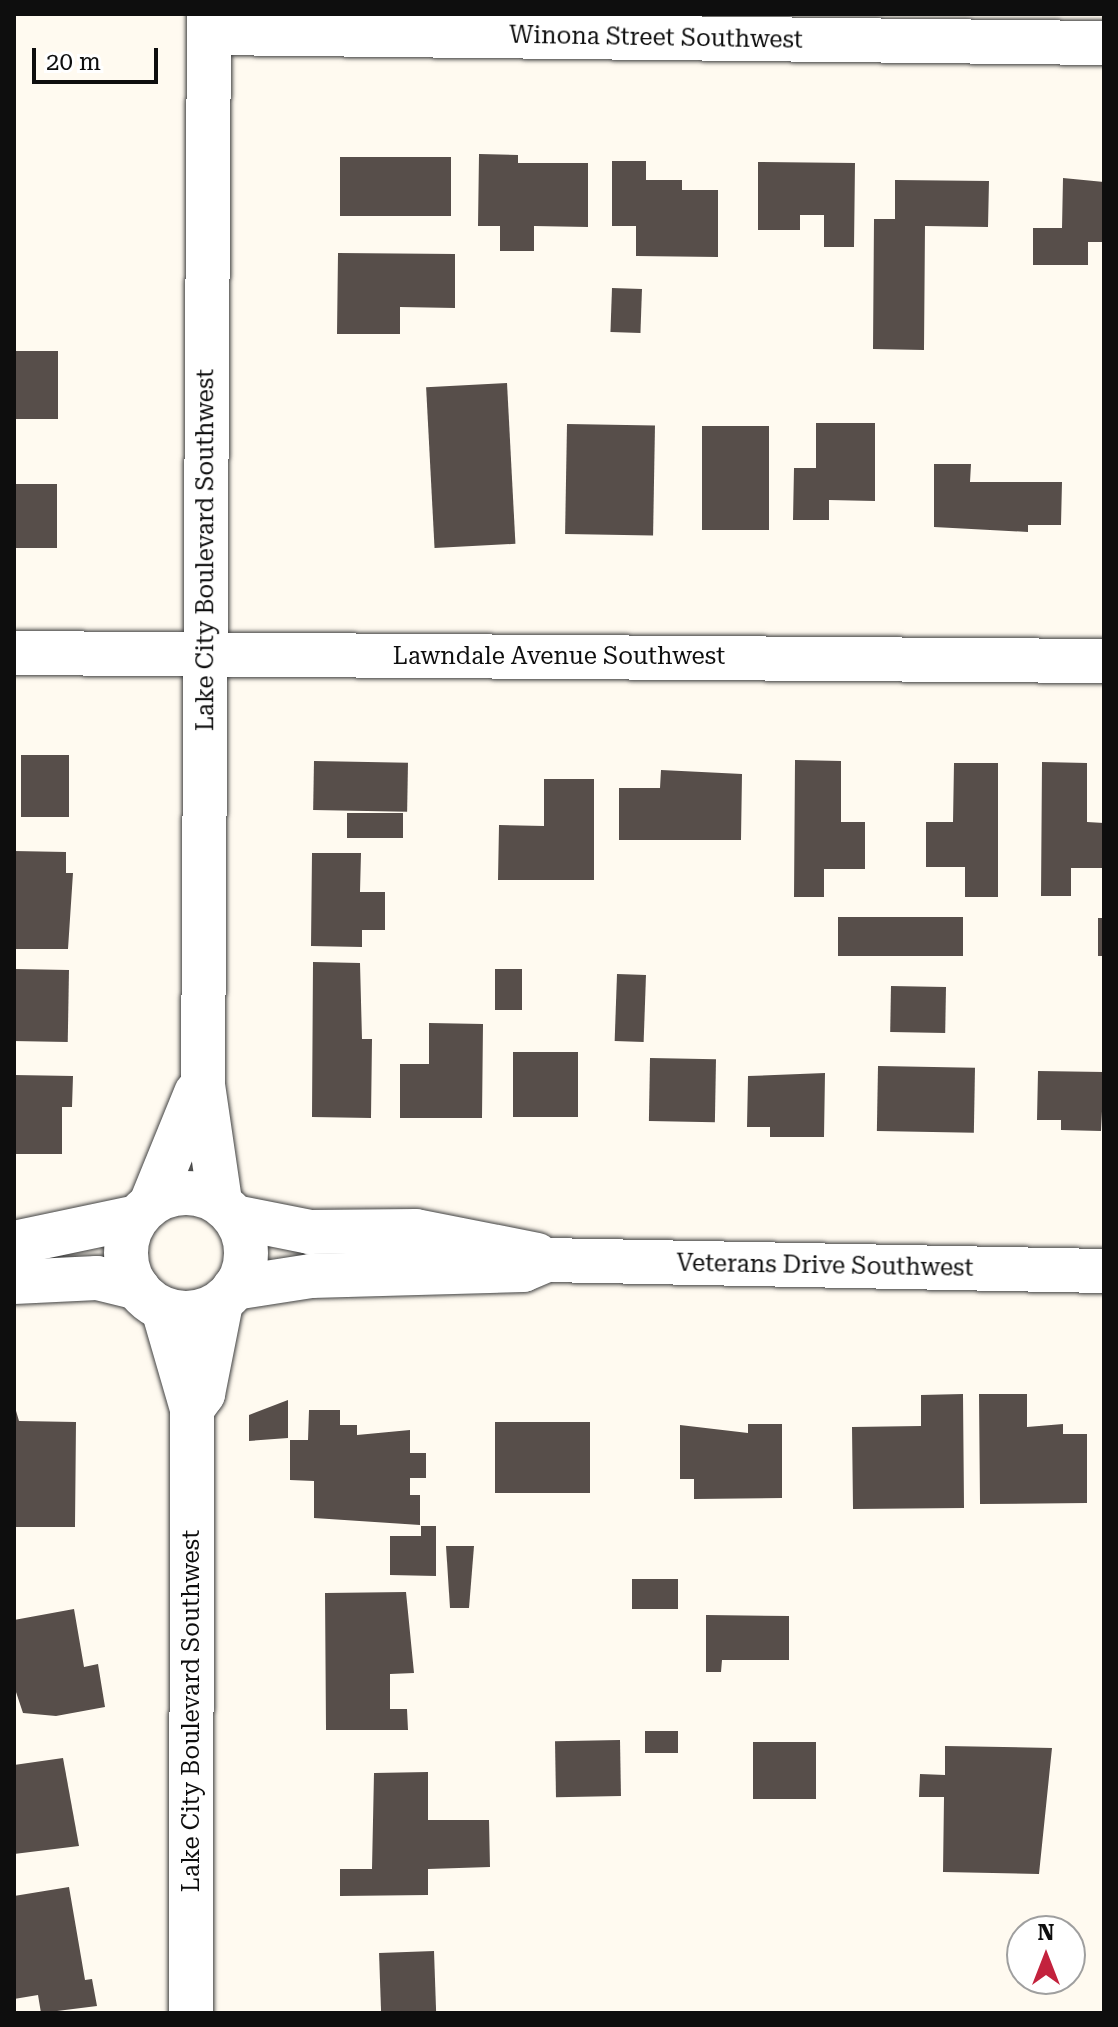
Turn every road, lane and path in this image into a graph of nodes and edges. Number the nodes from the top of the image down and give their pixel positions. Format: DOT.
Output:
graph roads {
  1 [pos="209,23"];
  2 [pos="1104,43"];
  3 [pos="14,653"];
  4 [pos="205,654"];
  5 [pos="1104,661"];
  6 [pos="203,1085"];
  7 [pos="145,1209"];
  8 [pos="227,1210"];
  9 [pos="14,1243"];
  10 [pos="546,1260"];
  11 [pos="1104,1271"];
  12 [pos="14,1282"];
  13 [pos="228,1296"];
  14 [pos="151,1298"];
  15 [pos="192,1409"];
  16 [pos="191,2013"];
  1 -- 2 [label="street, Winona Street Southwest"];
  1 -- 4 [label="street, Lake City Boulevard Southwest"];
  3 -- 4 [label="street, Lawndale Avenue Southwest"];
  4 -- 5 [label="street, Lawndale Avenue Southwest"];
  4 -- 6 [label="street, Lake City Boulevard Southwest"];
  6 -- 7 [label="street, Lake City Boulevard Southwest"];
  6 -- 8 [label="street, Lake City Boulevard Southwest"];
  7 -- 8 [label="street"];
  7 -- 9 [label="street"];
  7 -- 14 [label="street"];
  8 -- 10 [label="street, Veterans Drive Southwest"];
  8 -- 13 [label="street"];
  10 -- 11 [label="street, Veterans Drive Southwest"];
  10 -- 13 [label="street, Veterans Drive Southwest"];
  12 -- 14 [label="street"];
  13 -- 14 [label="street"];
  13 -- 15 [label="street, Lake City Boulevard Southwest"];
  14 -- 15 [label="street, Lake City Boulevard Southwest"];
  15 -- 16 [label="street, Lake City Boulevard Southwest"];
}
